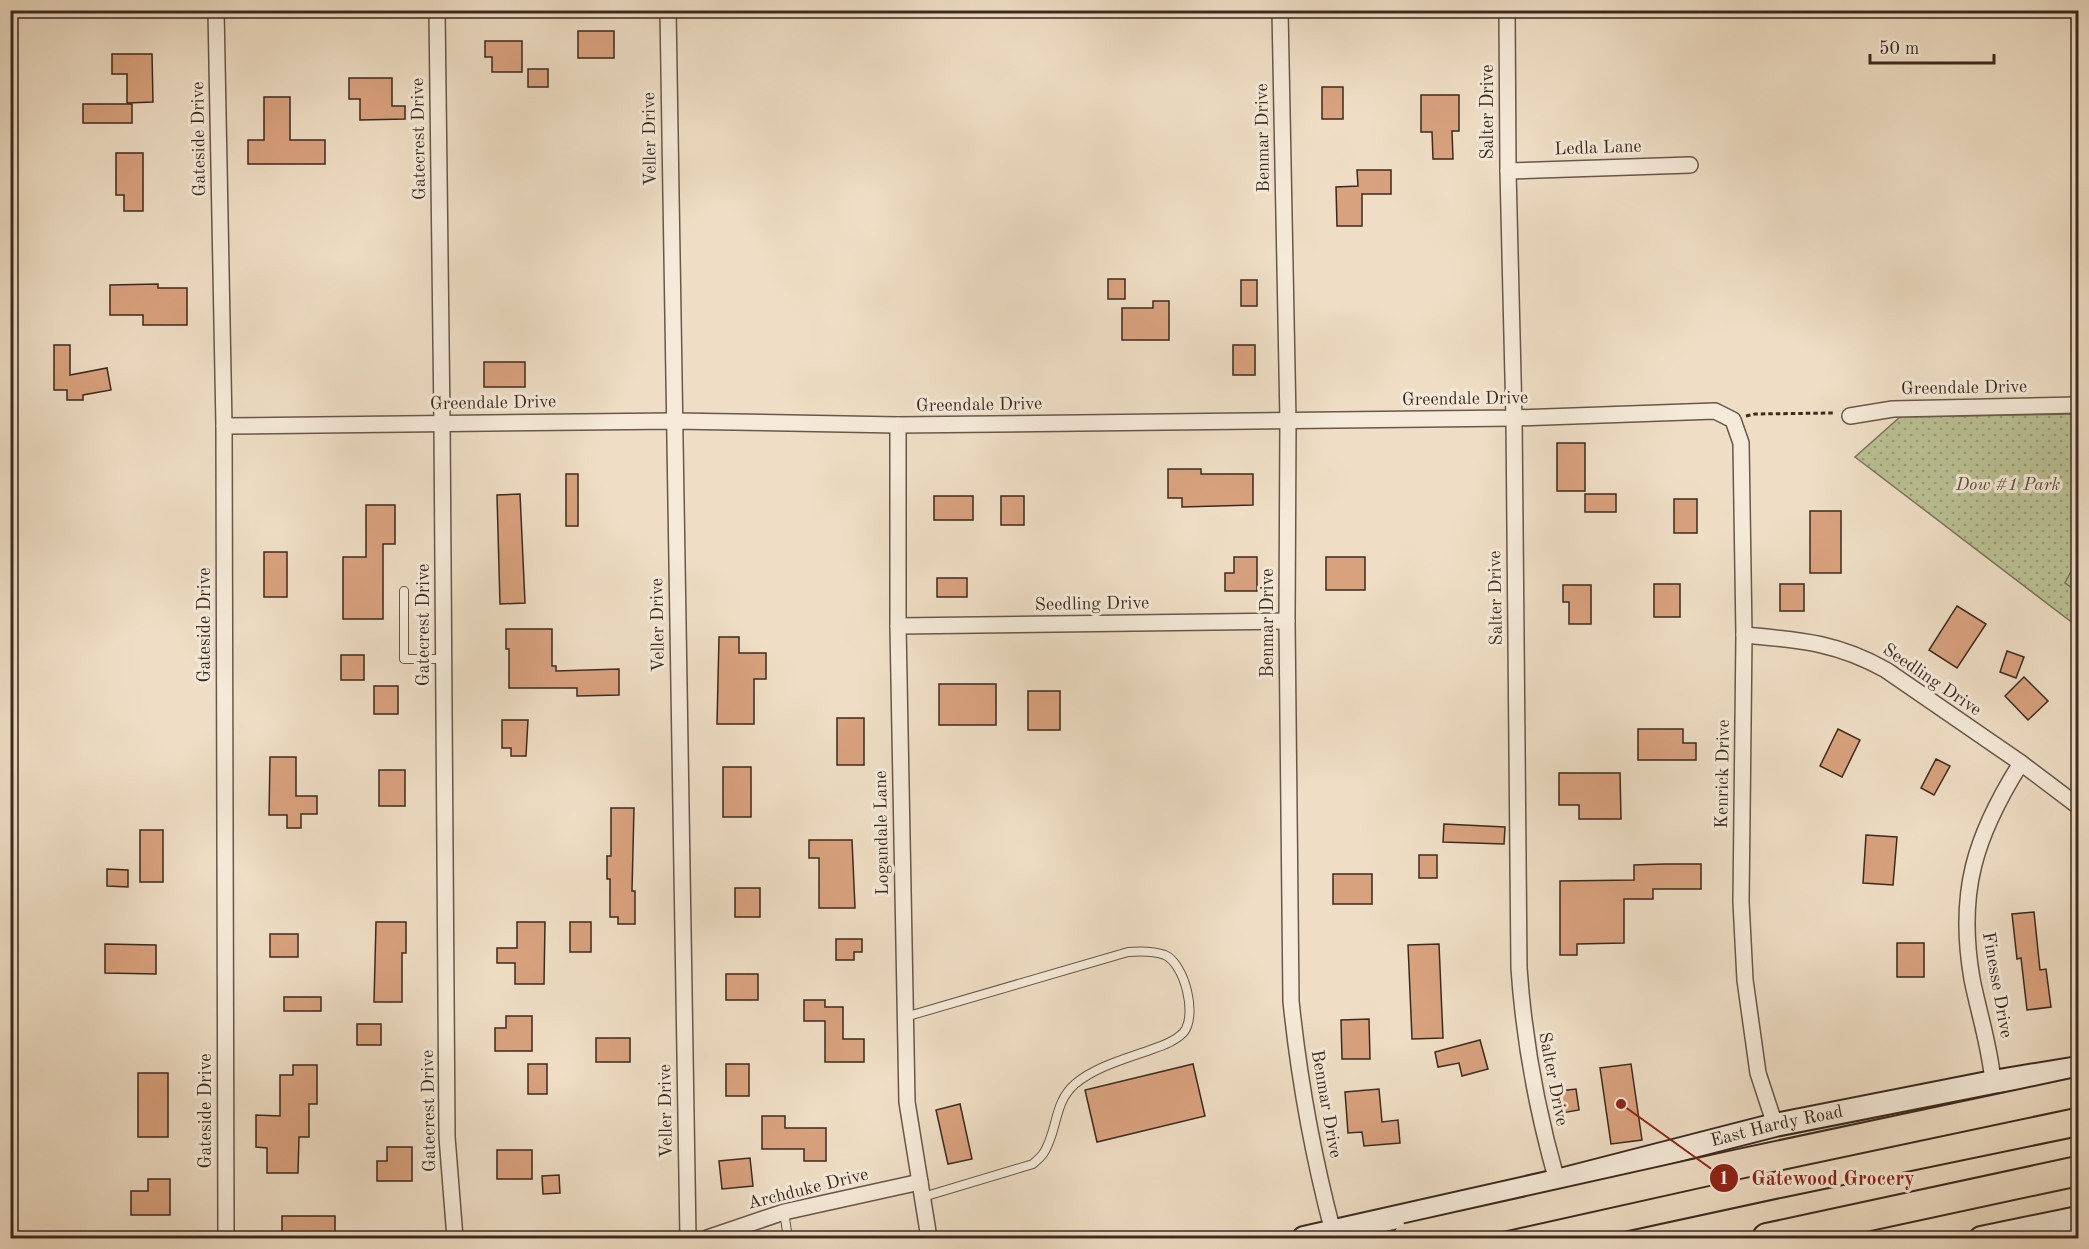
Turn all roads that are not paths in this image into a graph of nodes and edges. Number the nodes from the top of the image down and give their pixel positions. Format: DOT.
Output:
graph roads {
  1 [pos="216,10"];
  2 [pos="437,10"];
  3 [pos="668,10"];
  4 [pos="1280,10"];
  5 [pos="1507,10"];
  6 [pos="1690,165"];
  7 [pos="1508,171"];
  8 [pos="2079,405"];
  9 [pos="1850,416"];
  10 [pos="1514,418"];
  11 [pos="1733,420"];
  12 [pos="674,421"];
  13 [pos="1288,422"];
  14 [pos="442,423"];
  15 [pos="898,425"];
  16 [pos="224,426"];
  17 [pos="404,591"];
  18 [pos="1287,621"];
  19 [pos="898,626"];
  20 [pos="1744,635"];
  21 [pos="444,658"];
  22 [pos="2021,763"];
  23 [pos="2079,806"];
  24 [pos="905,1017"];
  25 [pos="2079,1068"];
  26 [pos="1994,1082"];
  27 [pos="2079,1083"];
  28 [pos="2079,1092"];
  29 [pos="2079,1121"];
  30 [pos="1775,1125"];
  31 [pos="2079,1171"];
  32 [pos="1557,1181"];
  33 [pos="1779,1183"];
  34 [pos="921,1189"];
  35 [pos="784,1212"];
  36 [pos="2079,1218"];
  37 [pos="1333,1232"];
  38 [pos="226,1239"];
  39 [pos="455,1239"];
  40 [pos="688,1239"];
  41 [pos="707,1239"];
  42 [pos="788,1239"];
  43 [pos="929,1239"];
  44 [pos="1304,1239"];
  45 [pos="1407,1239"];
  46 [pos="1524,1239"];
  47 [pos="1767,1239"];
  48 [pos="1981,1239"];
  1 -- 16 [label="street, Gateside Drive"];
  2 -- 14 [label="street, Gatecrest Drive"];
  3 -- 12 [label="street, Veller Drive"];
  4 -- 13 [label="street, Benmar Drive"];
  5 -- 7 [label="street, Salter Drive"];
  6 -- 7 [label="street, Ledla Lane"];
  7 -- 10 [label="street, Salter Drive"];
  8 -- 9 [label="street, Greendale Drive"];
  10 -- 11 [label="street, Greendale Drive"];
  10 -- 13 [label="street, Greendale Drive"];
  10 -- 32 [label="street, Salter Drive"];
  11 -- 20 [label="street, Kenrick Drive"];
  12 -- 14 [label="street, Greendale Drive"];
  12 -- 15 [label="street, Greendale Drive"];
  12 -- 40 [label="street, Veller Drive"];
  13 -- 15 [label="street, Greendale Drive"];
  13 -- 18 [label="street, Benmar Drive"];
  14 -- 16 [label="street, Greendale Drive"];
  14 -- 21 [label="street, Gatecrest Drive"];
  15 -- 19 [label="street, Logandale Lane"];
  16 -- 38 [label="street, Gateside Drive"];
  17 -- 21 [label="lane"];
  18 -- 19 [label="street, Seedling Drive"];
  18 -- 37 [label="street, Benmar Drive"];
  19 -- 24 [label="street, Logandale Lane"];
  20 -- 22 [label="street, Seedling Drive"];
  20 -- 30 [label="street, Kenrick Drive"];
  21 -- 39 [label="street, Gatecrest Drive"];
  22 -- 23 [label="street, Seedling Drive"];
  22 -- 26 [label="street, Finesse Drive"];
  24 -- 34 [label="street, Logandale Lane"];
  24 -- 34 [label="lane"];
  25 -- 26 [label="main road, East Hardy Road"];
  26 -- 30 [label="main road, East Hardy Road"];
  27 -- 33 [label="highway"];
  28 -- 45 [label="highway, bridge"];
  29 -- 33 [label="highway"];
  30 -- 32 [label="main road, East Hardy Road"];
  31 -- 47 [label="highway"];
  32 -- 37 [label="main road, East Hardy Road"];
  33 -- 46 [label="highway"];
  34 -- 35 [label="street, Archduke Drive"];
  34 -- 43 [label="street, Logandale Lane"];
  35 -- 41 [label="street, Archduke Drive"];
  35 -- 42 [label="lane"];
  36 -- 48 [label="main road"];
  37 -- 44 [label="main road, East Hardy Road"];
}
